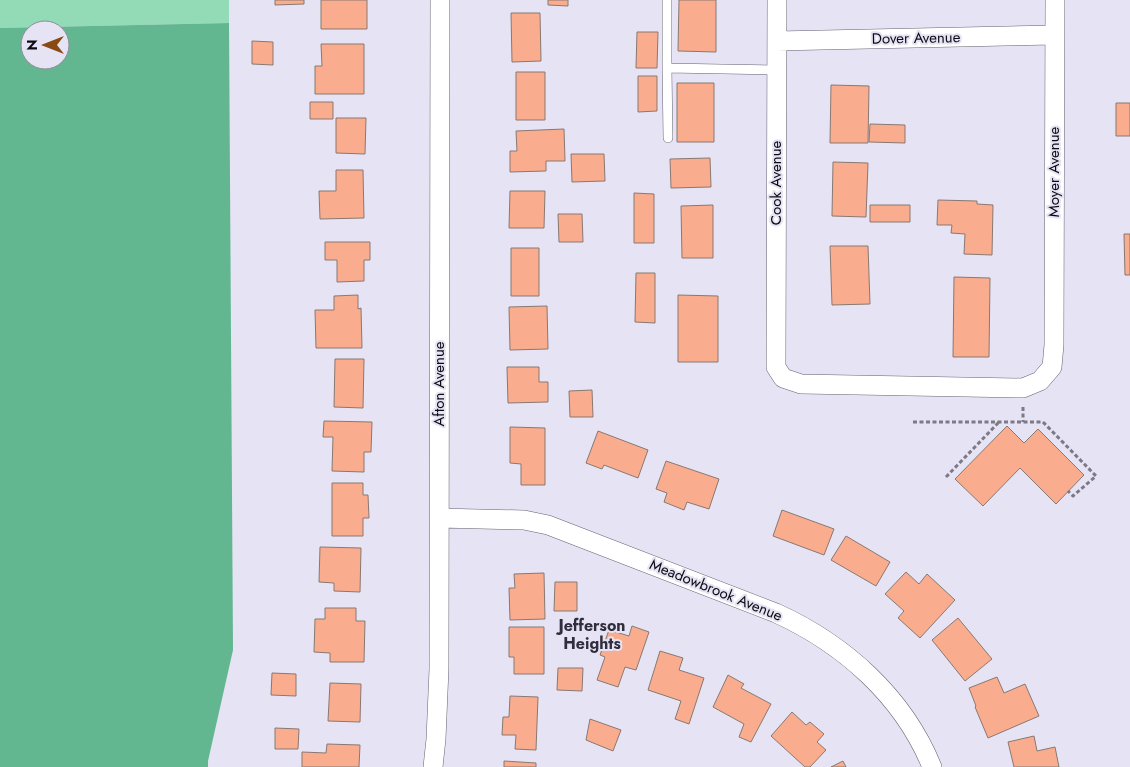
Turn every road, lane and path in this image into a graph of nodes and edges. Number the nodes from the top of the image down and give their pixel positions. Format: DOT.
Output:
graph roads {
  1 [pos="440,0"];
  2 [pos="667,0"];
  3 [pos="777,0"];
  4 [pos="1055,0"];
  5 [pos="1055,35"];
  6 [pos="777,41"];
  7 [pos="667,68"];
  8 [pos="777,70"];
  9 [pos="668,138"];
  10 [pos="776,366"];
  11 [pos="913,422"];
  12 [pos="999,422"];
  13 [pos="946,477"];
  14 [pos="1068,492"];
  15 [pos="439,518"];
  16 [pos="433,767"];
  17 [pos="932,767"];
  1 -- 15 [label="street, Afton Avenue"];
  2 -- 7 [label="lane"];
  3 -- 6 [label="street, Cook Avenue"];
  4 -- 5 [label="street, Moyer Avenue"];
  5 -- 6 [label="street, Dover Avenue"];
  5 -- 10 [label="street, Moyer Avenue"];
  6 -- 8 [label="street, Cook Avenue"];
  7 -- 8 [label="lane"];
  7 -- 9 [label="lane"];
  8 -- 10 [label="street, Cook Avenue"];
  11 -- 12 [label="path"];
  12 -- 13 [label="path"];
  12 -- 14 [label="path"];
  15 -- 16 [label="street, Afton Avenue"];
  15 -- 17 [label="street, Meadowbrook Avenue"];
}
